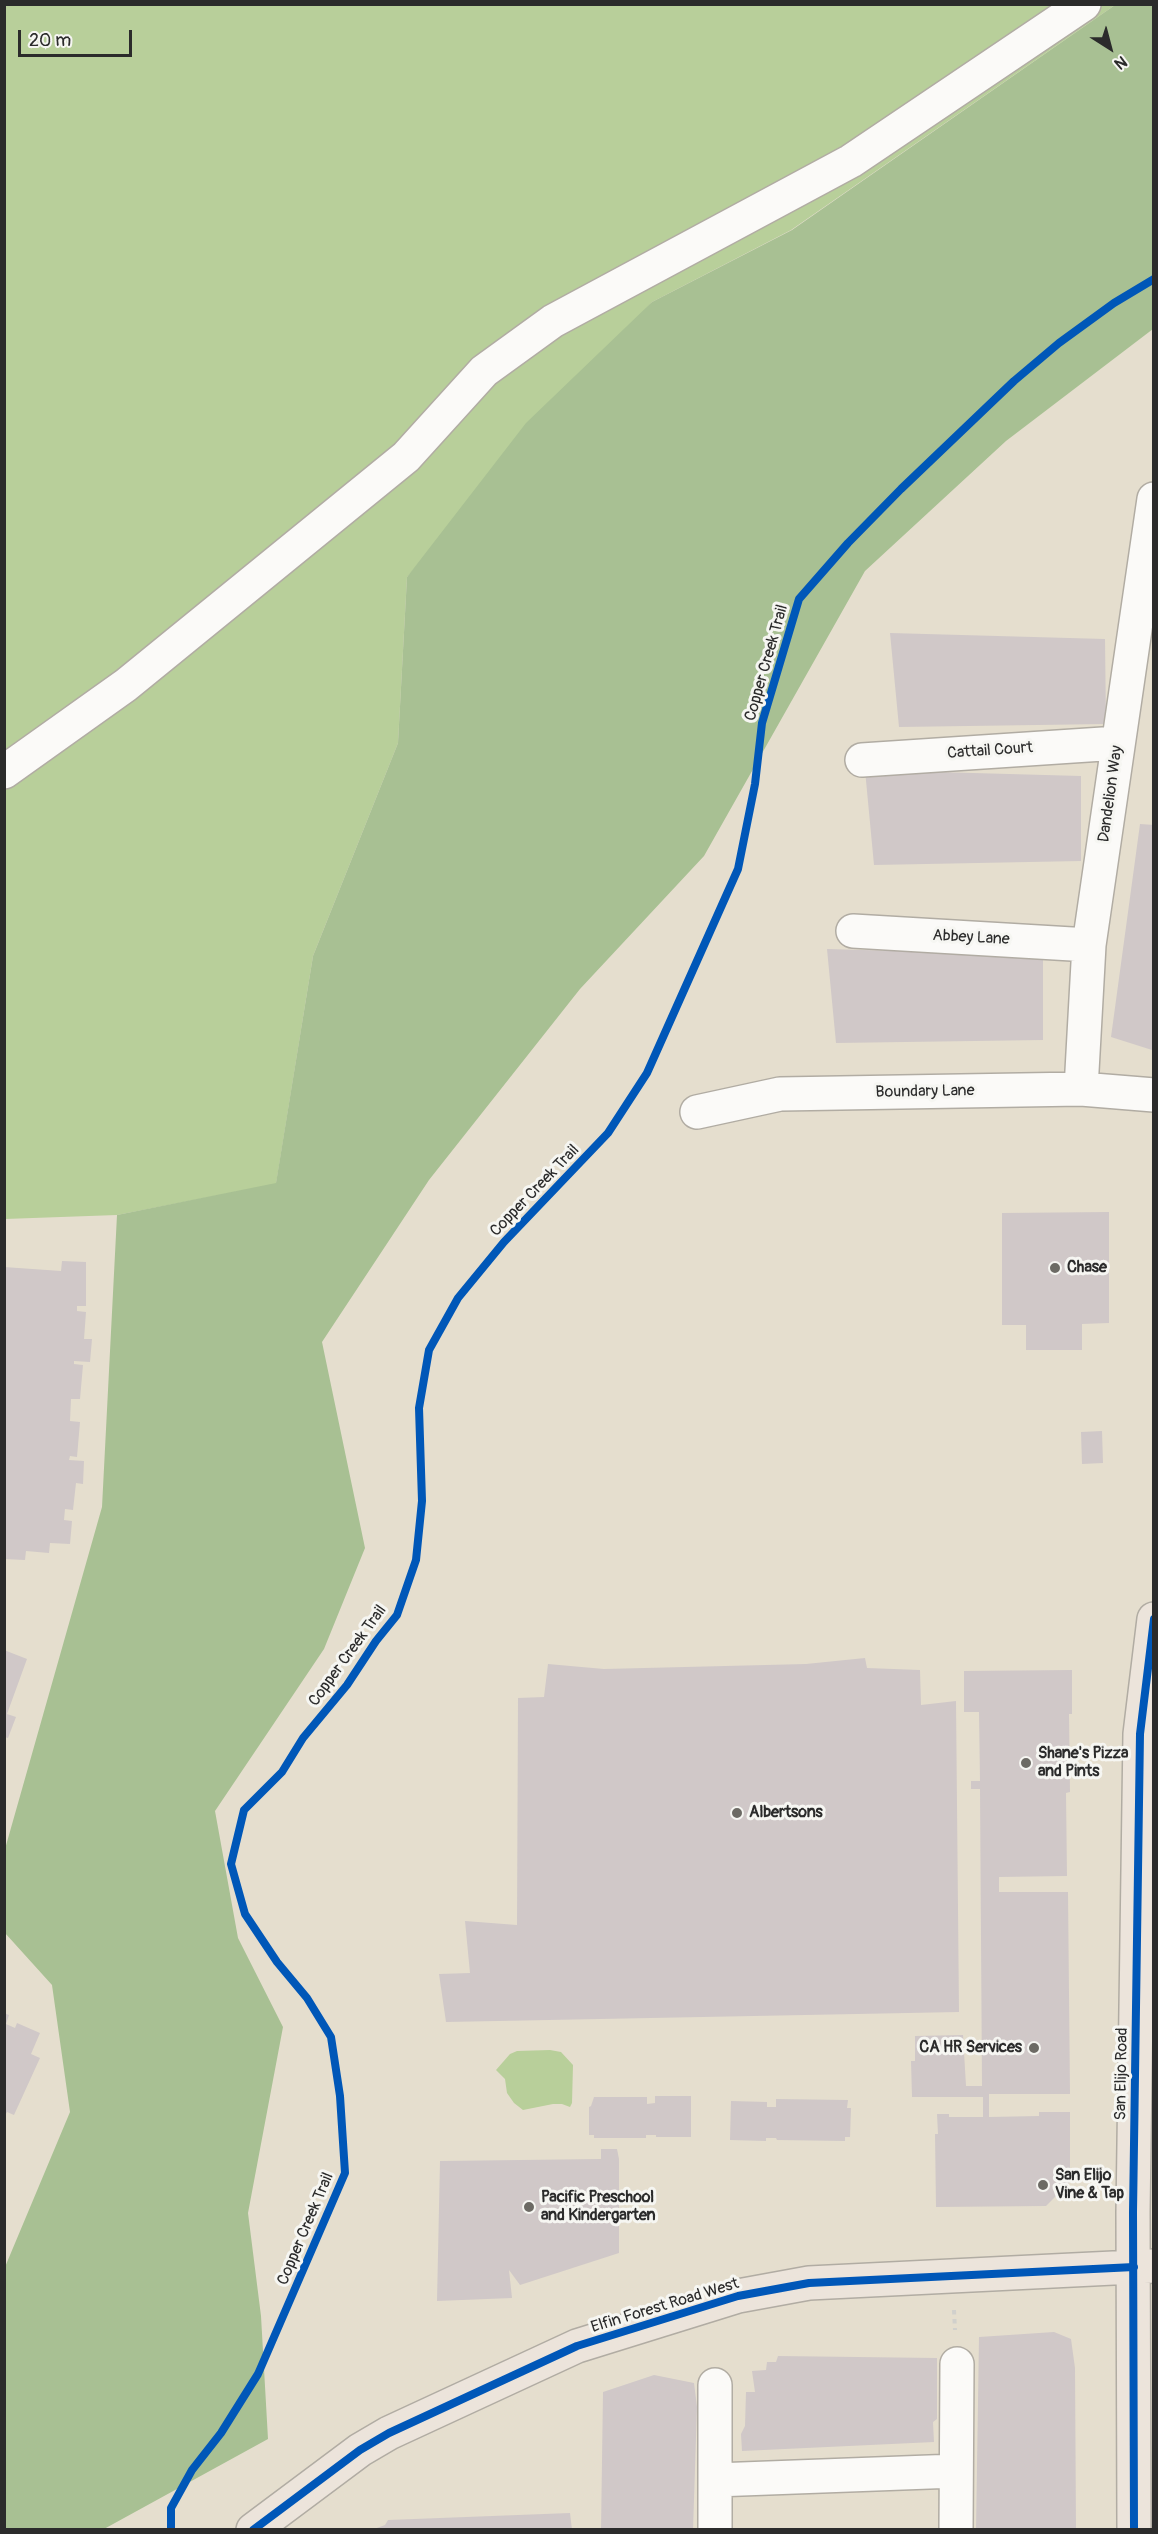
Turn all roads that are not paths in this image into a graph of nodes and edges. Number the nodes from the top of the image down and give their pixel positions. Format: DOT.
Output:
graph roads {
  1 [pos="1084,4"];
  2 [pos="1154,499"];
  3 [pos="1118,743"];
  4 [pos="862,760"];
  5 [pos="4,772"];
  6 [pos="853,931"];
  7 [pos="1089,945"];
  8 [pos="1081,1089"];
  9 [pos="1154,1095"];
  10 [pos="698,1112"];
  11 [pos="1153,1623"];
  12 [pos="1144,2266"];
  13 [pos="957,2364"];
  14 [pos="715,2385"];
  15 [pos="956,2471"];
  16 [pos="715,2480"];
  17 [pos="262,2527"];
  18 [pos="715,2529"];
  19 [pos="956,2529"];
  20 [pos="1134,2529"];
  1 -- 5 [label="street"];
  2 -- 3 [label="street, Dandelion Way"];
  3 -- 4 [label="street, Cattail Court"];
  3 -- 7 [label="street, Dandelion Way"];
  6 -- 7 [label="street, Abbey Lane"];
  7 -- 8 [label="street, Dandelion Way"];
  8 -- 9 [label="street, Boundary Lane"];
  8 -- 10 [label="street, Boundary Lane"];
  11 -- 12 [label="main road, San Elijo Road"];
  12 -- 17 [label="main road, Elfin Forest Road West"];
  12 -- 20 [label="main road, San Elijo Road"];
  13 -- 15 [label="street"];
  14 -- 16 [label="street"];
  15 -- 16 [label="street"];
  15 -- 19 [label="street"];
  16 -- 18 [label="street"];
}
